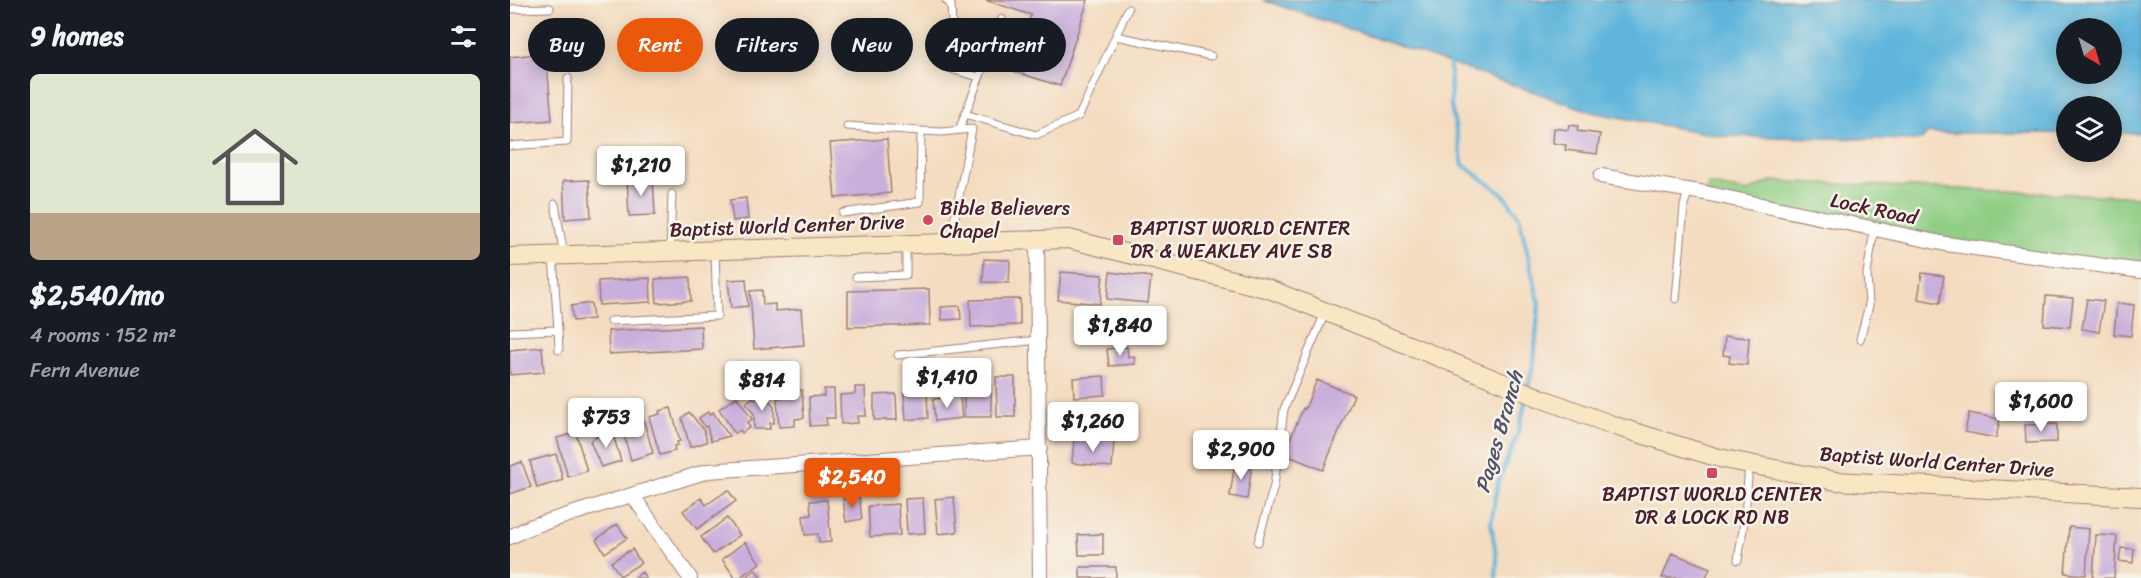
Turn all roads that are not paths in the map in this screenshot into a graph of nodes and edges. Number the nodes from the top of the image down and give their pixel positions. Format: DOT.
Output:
graph roads {
  1 [pos="946,0"];
  2 [pos="550,8"];
  3 [pos="510,9"];
  4 [pos="1128,9"];
  5 [pos="1116,36"];
  6 [pos="1211,56"];
  7 [pos="981,72"];
  8 [pos="979,77"];
  9 [pos="568,78"];
  10 [pos="965,114"];
  11 [pos="847,126"];
  12 [pos="958,130"];
  13 [pos="921,131"];
  14 [pos="510,146"];
  15 [pos="1601,176"];
  16 [pos="1688,191"];
  17 [pos="672,194"];
  18 [pos="555,204"];
  19 [pos="843,213"];
  20 [pos="1874,229"];
  21 [pos="1037,239"];
  22 [pos="950,243"];
  23 [pos="906,244"];
  24 [pos="715,251"];
  25 [pos="670,252"];
  26 [pos="559,256"];
  27 [pos="510,257"];
  28 [pos="2141,271"];
  29 [pos="856,277"];
  30 [pos="1676,299"];
  31 [pos="1325,313"];
  32 [pos="610,321"];
  33 [pos="558,330"];
  34 [pos="510,333"];
  35 [pos="1860,339"];
  36 [pos="1038,340"];
  37 [pos="559,350"];
  38 [pos="898,355"];
  39 [pos="1040,448"];
  40 [pos="1749,464"];
  41 [pos="633,496"];
  42 [pos="2141,497"];
  43 [pos="510,537"];
  44 [pos="1258,542"];
  45 [pos="1738,560"];
  46 [pos="690,578"];
  47 [pos="1040,578"];
  1 -- 8 [label="lane"];
  2 -- 3 [label="lane"];
  4 -- 5 [label="lane"];
  5 -- 6 [label="lane"];
  5 -- 10 [label="lane"];
  7 -- 8 [label="lane"];
  8 -- 10 [label="lane"];
  9 -- 14 [label="lane"];
  10 -- 12 [label="lane"];
  11 -- 13 [label="lane"];
  12 -- 13 [label="lane"];
  12 -- 22 [label="lane"];
  13 -- 19 [label="lane"];
  15 -- 16 [label="street, Lock Road"];
  16 -- 20 [label="street, Lock Road"];
  16 -- 30 [label="lane"];
  17 -- 25 [label="lane"];
  18 -- 26 [label="lane"];
  20 -- 28 [label="street, Lock Road"];
  20 -- 35 [label="lane"];
  21 -- 22 [label="street, Baptist World Center Drive"];
  21 -- 31 [label="street, Baptist World Center Drive"];
  21 -- 36 [label="street"];
  22 -- 23 [label="street, Baptist World Center Drive"];
  23 -- 24 [label="street, Baptist World Center Drive"];
  23 -- 29 [label="lane"];
  24 -- 25 [label="street, Baptist World Center Drive"];
  24 -- 32 [label="lane"];
  25 -- 26 [label="street, Baptist World Center Drive"];
  26 -- 27 [label="street, Baptist World Center Drive"];
  26 -- 33 [label="lane"];
  31 -- 40 [label="street, Baptist World Center Drive"];
  31 -- 44 [label="lane"];
  33 -- 34 [label="lane"];
  33 -- 37 [label="lane"];
  36 -- 38 [label="lane"];
  36 -- 39 [label="street"];
  39 -- 41 [label="street"];
  39 -- 47 [label="street"];
  40 -- 42 [label="street, Baptist World Center Drive"];
  40 -- 45 [label="lane"];
  41 -- 43 [label="street"];
  41 -- 46 [label="street"];
}
